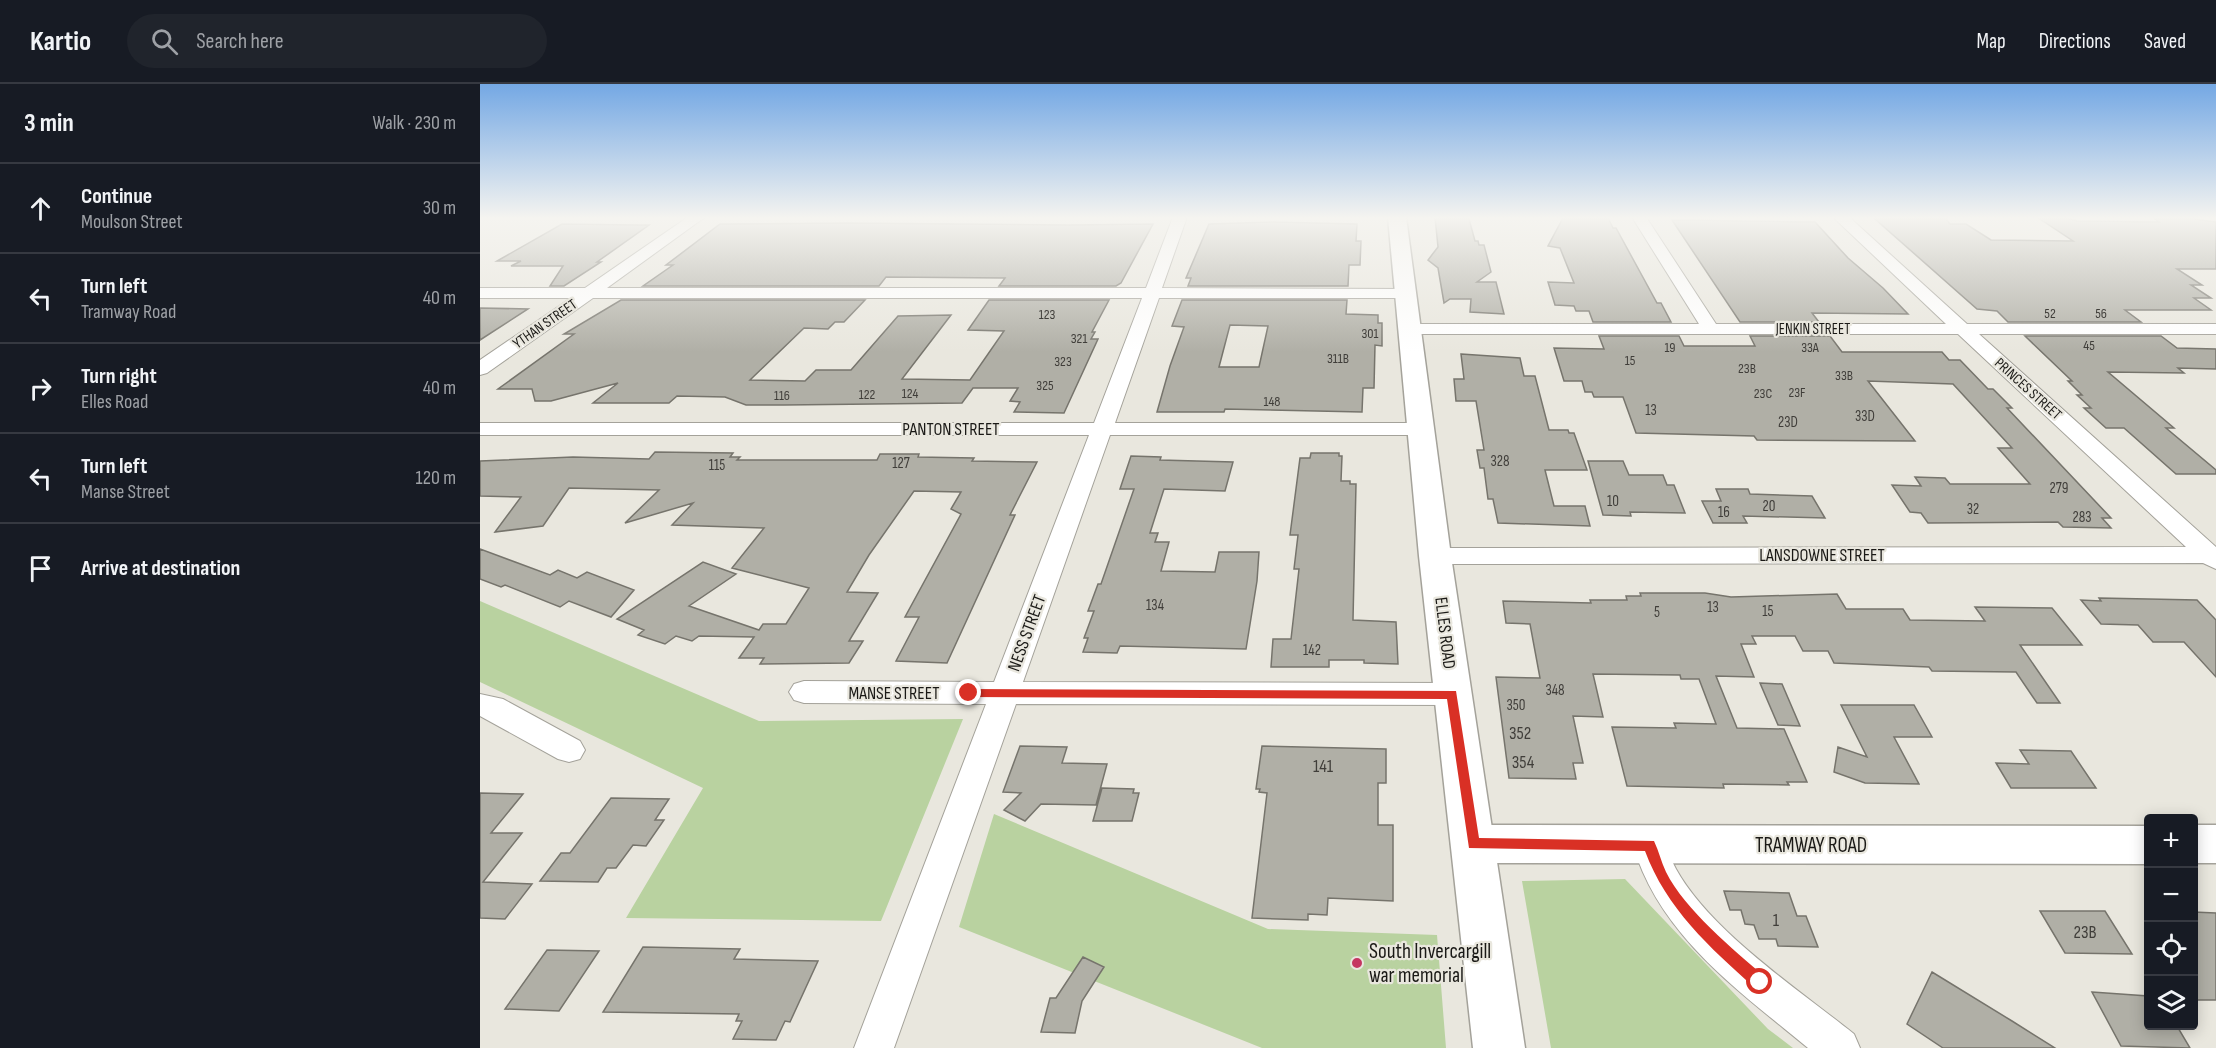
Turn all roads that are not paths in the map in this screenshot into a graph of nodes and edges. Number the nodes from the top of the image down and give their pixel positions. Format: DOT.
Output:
graph roads {
  1 [pos="633,262"];
  2 [pos="1164,262"];
  3 [pos="1402,262"];
  4 [pos="1668,262"];
  5 [pos="1889,262"];
  6 [pos="480,293"];
  7 [pos="589,293"];
  8 [pos="1153,293"];
  9 [pos="1406,293"];
  10 [pos="1410,329"];
  11 [pos="1711,329"];
  12 [pos="1962,329"];
  13 [pos="2216,329"];
  14 [pos="480,369"];
  15 [pos="480,429"];
  16 [pos="1102,429"];
  17 [pos="1421,429"];
  18 [pos="1435,556"];
  19 [pos="2212,558"];
  20 [pos="804,692"];
  21 [pos="1005,693"];
  22 [pos="1452,694"];
  23 [pos="480,705"];
  24 [pos="569,750"];
  25 [pos="1473,844"];
  26 [pos="2144,844"];
  27 [pos="2198,844"];
  28 [pos="2216,844"];
  29 [pos="1650,845"];
  30 [pos="874,1048"];
  31 [pos="1499,1048"];
  32 [pos="1840,1048"];
  1 -- 7 [label="street, YTHAN STREET"];
  2 -- 8 [label="street, NESS STREET"];
  3 -- 9 [label="main road, ELLES ROAD"];
  4 -- 11 [label="street"];
  5 -- 12 [label="street, PRINCES STREET"];
  6 -- 7 [label="street"];
  7 -- 8 [label="street"];
  7 -- 14 [label="street, YTHAN STREET"];
  8 -- 9 [label="street"];
  8 -- 16 [label="street, NESS STREET"];
  9 -- 10 [label="main road, ELLES ROAD"];
  10 -- 11 [label="street, JENKIN STREET"];
  10 -- 17 [label="main road, ELLES ROAD"];
  11 -- 12 [label="street, JENKIN STREET"];
  12 -- 13 [label="street, JENKIN STREET"];
  12 -- 19 [label="street, PRINCES STREET"];
  15 -- 16 [label="street, PANTON STREET"];
  16 -- 17 [label="street, PANTON STREET"];
  16 -- 21 [label="street, NESS STREET"];
  17 -- 18 [label="main road, ELLES ROAD"];
  18 -- 19 [label="street, LANSDOWNE STREET"];
  18 -- 22 [label="main road, ELLES ROAD"];
  20 -- 21 [label="street, MANSE STREET"];
  21 -- 22 [label="street, MANSE STREET"];
  21 -- 30 [label="street, NESS STREET"];
  22 -- 25 [label="main road, ELLES ROAD"];
  23 -- 24 [label="street"];
  25 -- 29 [label="main road, TRAMWAY ROAD"];
  25 -- 31 [label="main road, ELLES ROAD"];
  26 -- 29 [label="main road, TRAMWAY ROAD"];
  27 -- 28 [label="main road"];
  29 -- 32 [label="street"];
}
